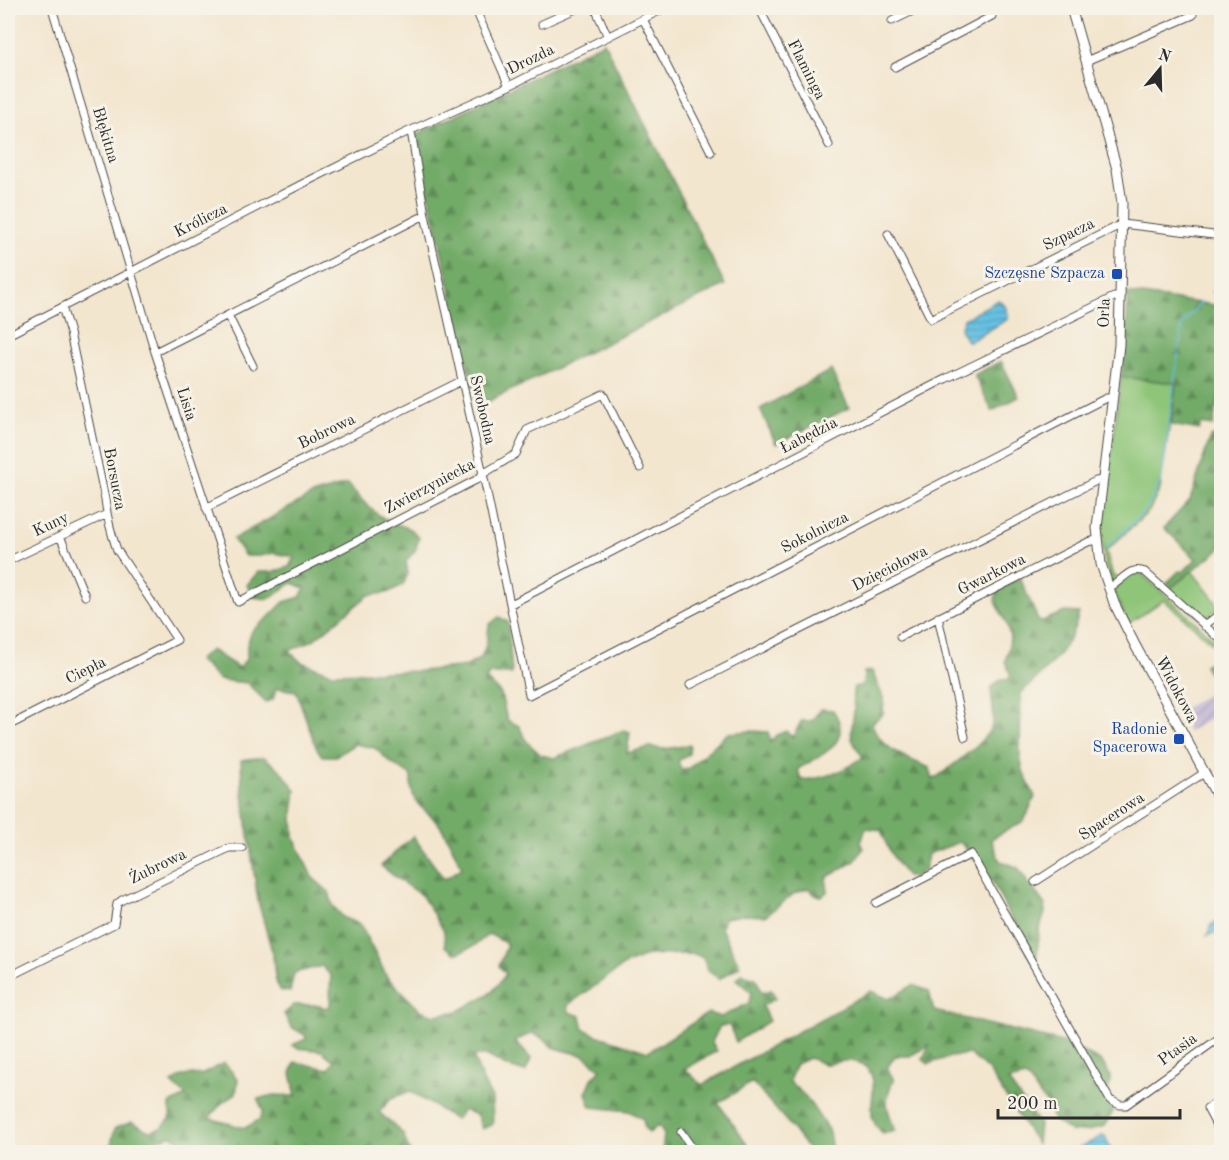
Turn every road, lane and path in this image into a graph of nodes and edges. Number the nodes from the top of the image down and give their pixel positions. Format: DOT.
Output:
graph roads {
  1 [pos="52,8"];
  2 [pos="475,8"];
  3 [pos="578,8"];
  4 [pos="595,8"];
  5 [pos="664,8"];
  6 [pos="759,8"];
  7 [pos="919,8"];
  8 [pos="988,8"];
  9 [pos="1071,8"];
  10 [pos="1193,15"];
  11 [pos="643,19"];
  12 [pos="892,21"];
  13 [pos="542,24"];
  14 [pos="608,37"];
  15 [pos="1086,61"];
  16 [pos="895,67"];
  17 [pos="508,86"];
  18 [pos="409,131"];
  19 [pos="829,145"];
  20 [pos="711,152"];
  21 [pos="425,215"];
  22 [pos="1122,224"];
  23 [pos="888,234"];
  24 [pos="1221,236"];
  25 [pos="132,271"];
  26 [pos="1121,297"];
  27 [pos="62,308"];
  28 [pos="228,315"];
  29 [pos="8,335"];
  30 [pos="155,352"];
  31 [pos="253,366"];
  32 [pos="461,381"];
  33 [pos="1113,398"];
  34 [pos="640,468"];
  35 [pos="483,474"];
  36 [pos="1103,480"];
  37 [pos="206,508"];
  38 [pos="107,514"];
  39 [pos="60,536"];
  40 [pos="1097,540"];
  41 [pos="217,545"];
  42 [pos="8,561"];
  43 [pos="1108,588"];
  44 [pos="85,596"];
  45 [pos="511,604"];
  46 [pos="1221,612"];
  47 [pos="938,617"];
  48 [pos="1203,626"];
  49 [pos="900,637"];
  50 [pos="177,640"];
  51 [pos="1221,641"];
  52 [pos="690,685"];
  53 [pos="529,695"];
  54 [pos="8,726"];
  55 [pos="965,737"];
  56 [pos="1204,773"];
  57 [pos="1221,805"];
  58 [pos="242,848"];
  59 [pos="1035,882"];
  60 [pos="876,903"];
  61 [pos="8,977"];
  62 [pos="1221,1036"];
  63 [pos="1217,1103"];
  64 [pos="681,1132"];
  65 [pos="1221,1136"];
  66 [pos="695,1152"];
  1 -- 25 [label="street, Błękitna"];
  2 -- 17 [label="street"];
  3 -- 13 [label="street"];
  4 -- 14 [label="street"];
  5 -- 11 [label="street, Drozda"];
  6 -- 19 [label="street, Flaminga"];
  7 -- 12 [label="street"];
  8 -- 16 [label="street"];
  9 -- 15 [label="street, Orla"];
  10 -- 15 [label="street"];
  11 -- 14 [label="street, Drozda"];
  11 -- 20 [label="street"];
  14 -- 17 [label="street, Drozda"];
  15 -- 22 [label="street, Orla"];
  17 -- 18 [label="street, Drozda"];
  18 -- 21 [label="street, Swobodna"];
  18 -- 25 [label="street, Królicza"];
  21 -- 28 [label="street"];
  21 -- 32 [label="street, Swobodna"];
  22 -- 23 [label="street, Szpacza"];
  22 -- 24 [label="street"];
  22 -- 26 [label="street, Orla"];
  25 -- 27 [label="street, Królicza"];
  25 -- 30 [label="street, Lisia"];
  26 -- 33 [label="street, Orla"];
  26 -- 45 [label="street, Łabędzia"];
  27 -- 29 [label="street, Królicza"];
  27 -- 38 [label="street, Borsucza"];
  28 -- 30 [label="street"];
  28 -- 31 [label="street"];
  30 -- 37 [label="street, Lisia"];
  32 -- 35 [label="street, Swobodna"];
  32 -- 37 [label="street, Bobrowa"];
  33 -- 36 [label="street, Orla"];
  33 -- 53 [label="street, Sokolnicza"];
  34 -- 35 [label="street, Zwierzyniecka"];
  35 -- 41 [label="street, Zwierzyniecka"];
  35 -- 45 [label="street, Swobodna"];
  36 -- 40 [label="street, Orla"];
  36 -- 52 [label="street, Dzięciołowa"];
  37 -- 41 [label="street, Lisia"];
  38 -- 39 [label="street, Kuny"];
  38 -- 50 [label="street, Borsucza"];
  39 -- 42 [label="street, Kuny"];
  39 -- 44 [label="street"];
  40 -- 43 [label="street, Orla"];
  40 -- 47 [label="street, Gwarkowa"];
  43 -- 48 [label="street"];
  43 -- 56 [label="street, Widokowa"];
  45 -- 53 [label="street, Swobodna"];
  46 -- 48 [label="street"];
  47 -- 49 [label="street, Gwarkowa"];
  47 -- 55 [label="street"];
  48 -- 51 [label="street"];
  50 -- 54 [label="street, Ciepła"];
  56 -- 57 [label="street, Widokowa"];
  56 -- 59 [label="street, Spacerowa"];
  58 -- 61 [label="street, Żubrowa"];
  60 -- 62 [label="street, Ptasia"];
  63 -- 65 [label="street"];
  64 -- 66 [label="street"];
}
